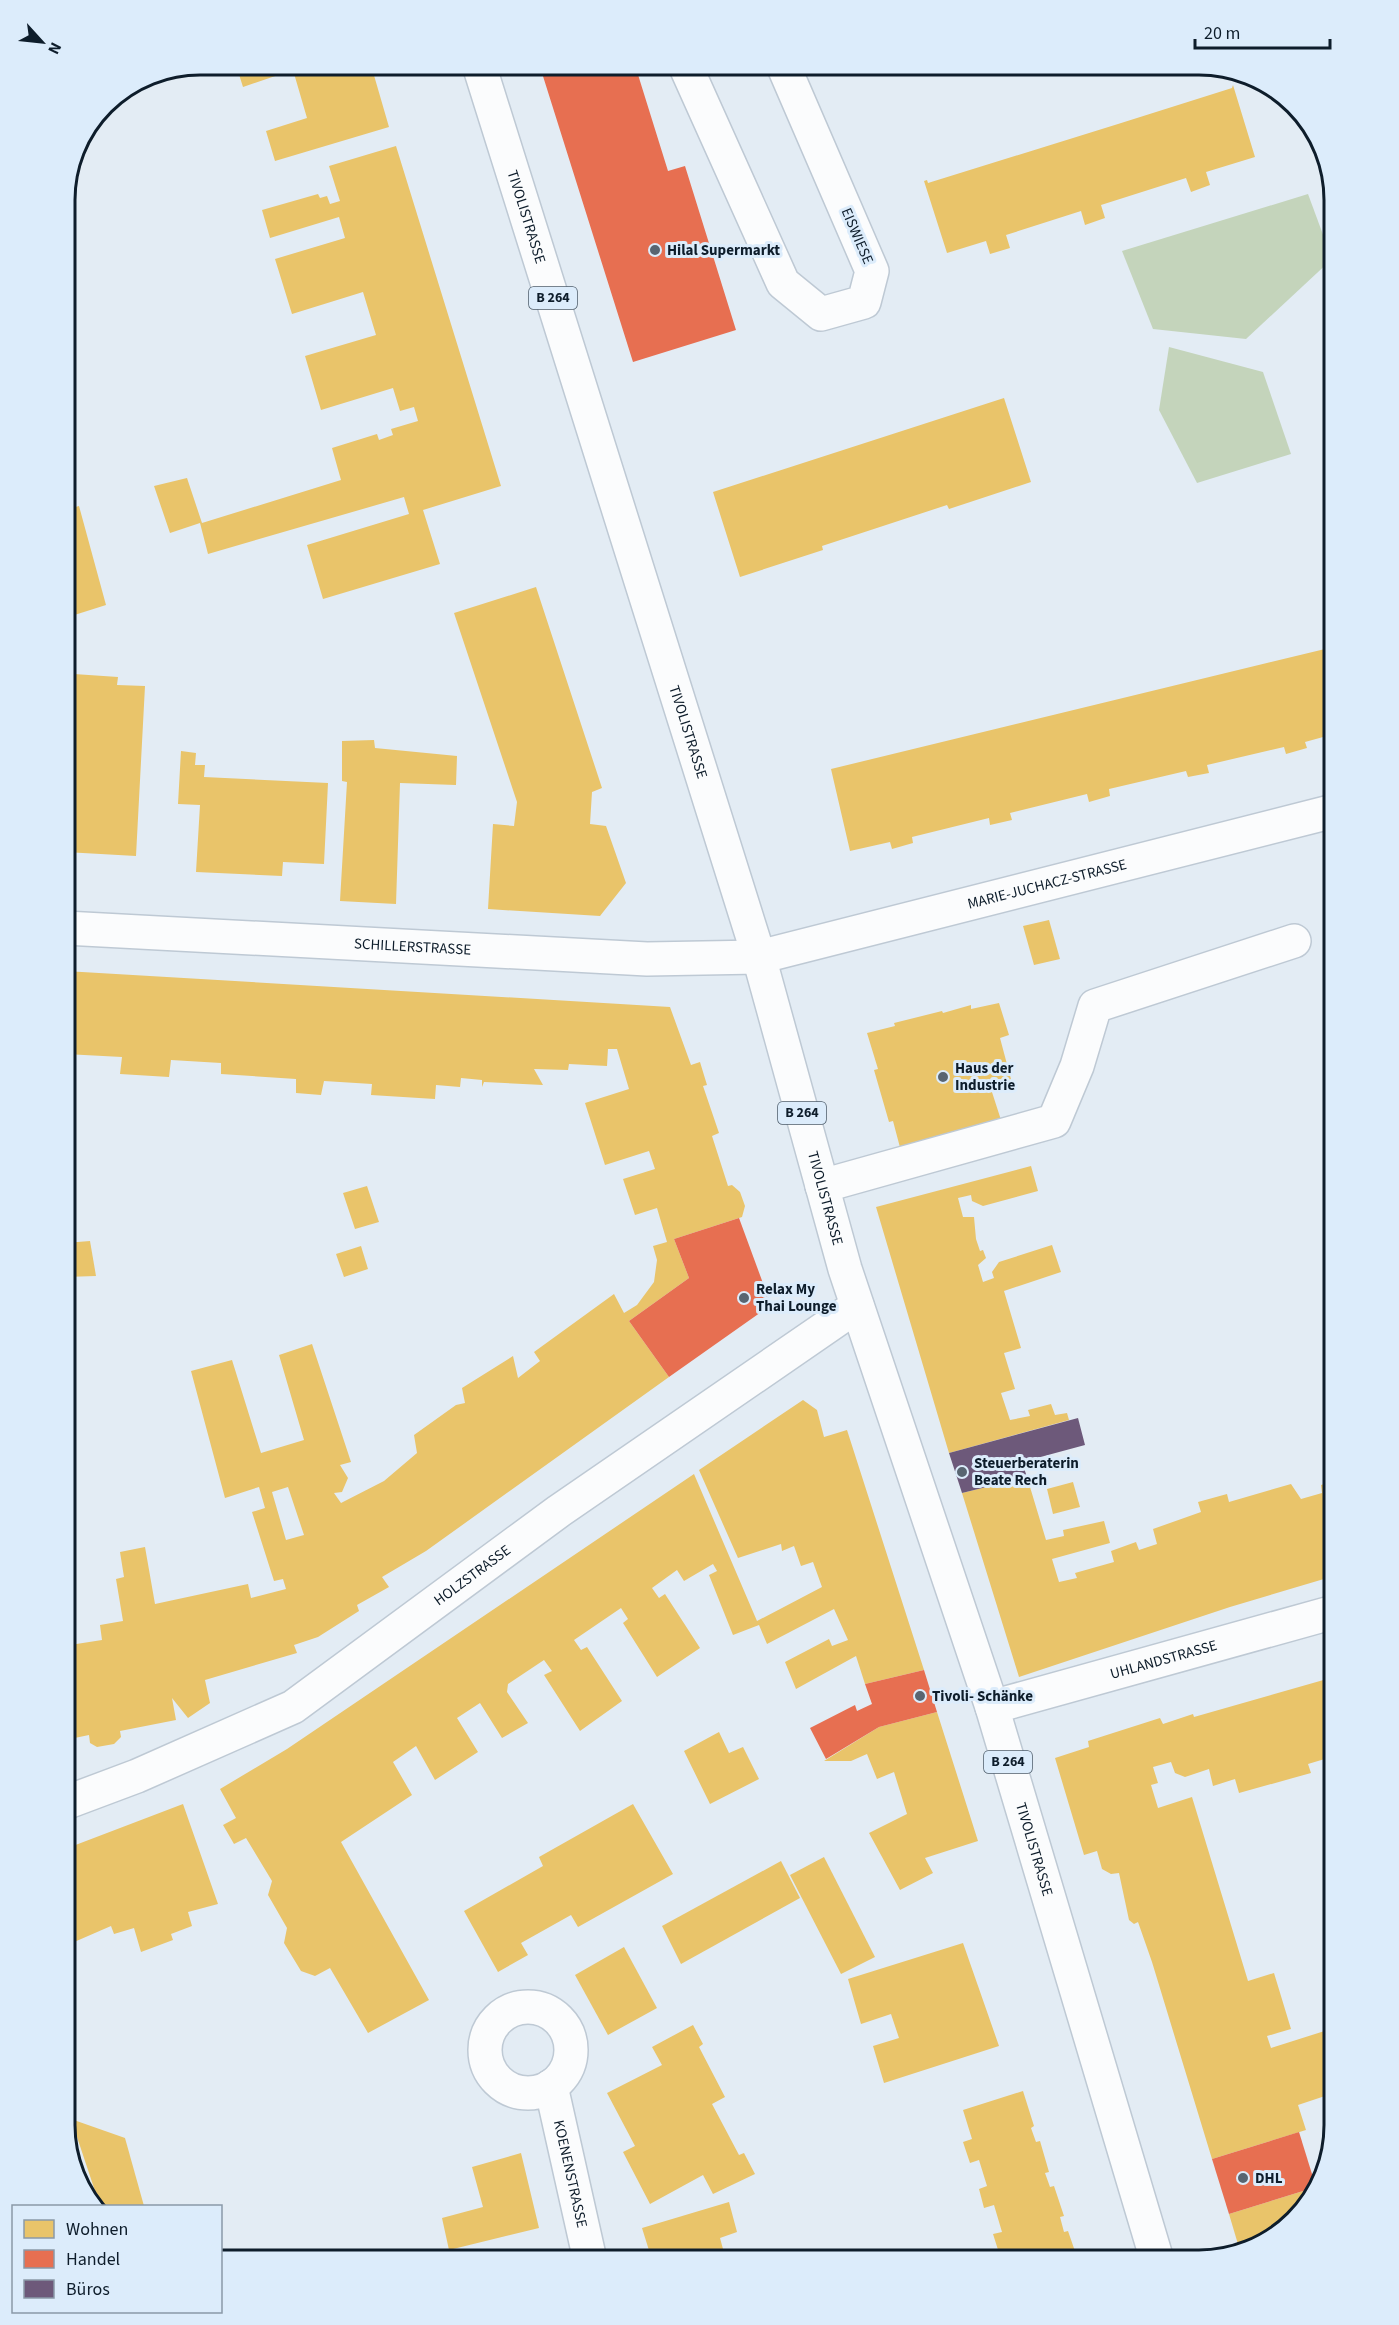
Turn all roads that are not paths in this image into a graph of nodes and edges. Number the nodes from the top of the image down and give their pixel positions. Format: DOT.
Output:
graph roads {
  1 [pos="482,75"];
  2 [pos="689,75"];
  3 [pos="787,75"];
  4 [pos="1324,814"];
  5 [pos="75,929"];
  6 [pos="1294,941"];
  7 [pos="759,957"];
  8 [pos="822,1186"];
  9 [pos="857,1306"];
  10 [pos="1324,1615"];
  11 [pos="992,1707"];
  12 [pos="75,1799"];
  13 [pos="551,2086"];
  14 [pos="588,2250"];
  15 [pos="1154,2250"];
  1 -- 7 [label="street, TIVOLISTRASSE / B 264"];
  2 -- 3 [label="street, EISWIESE"];
  4 -- 7 [label="street, MARIE-JUCHACZ-STRASSE"];
  5 -- 7 [label="street, SCHILLERSTRASSE"];
  6 -- 8 [label="street"];
  7 -- 8 [label="street, TIVOLISTRASSE / B 264"];
  8 -- 9 [label="street, TIVOLISTRASSE / B 264"];
  9 -- 11 [label="street, TIVOLISTRASSE / B 264"];
  9 -- 12 [label="street, HOLZSTRASSE"];
  10 -- 11 [label="street, UHLANDSTRASSE"];
  11 -- 15 [label="street, TIVOLISTRASSE / B 264"];
  13 -- 14 [label="street, KOENENSTRASSE"];
}
